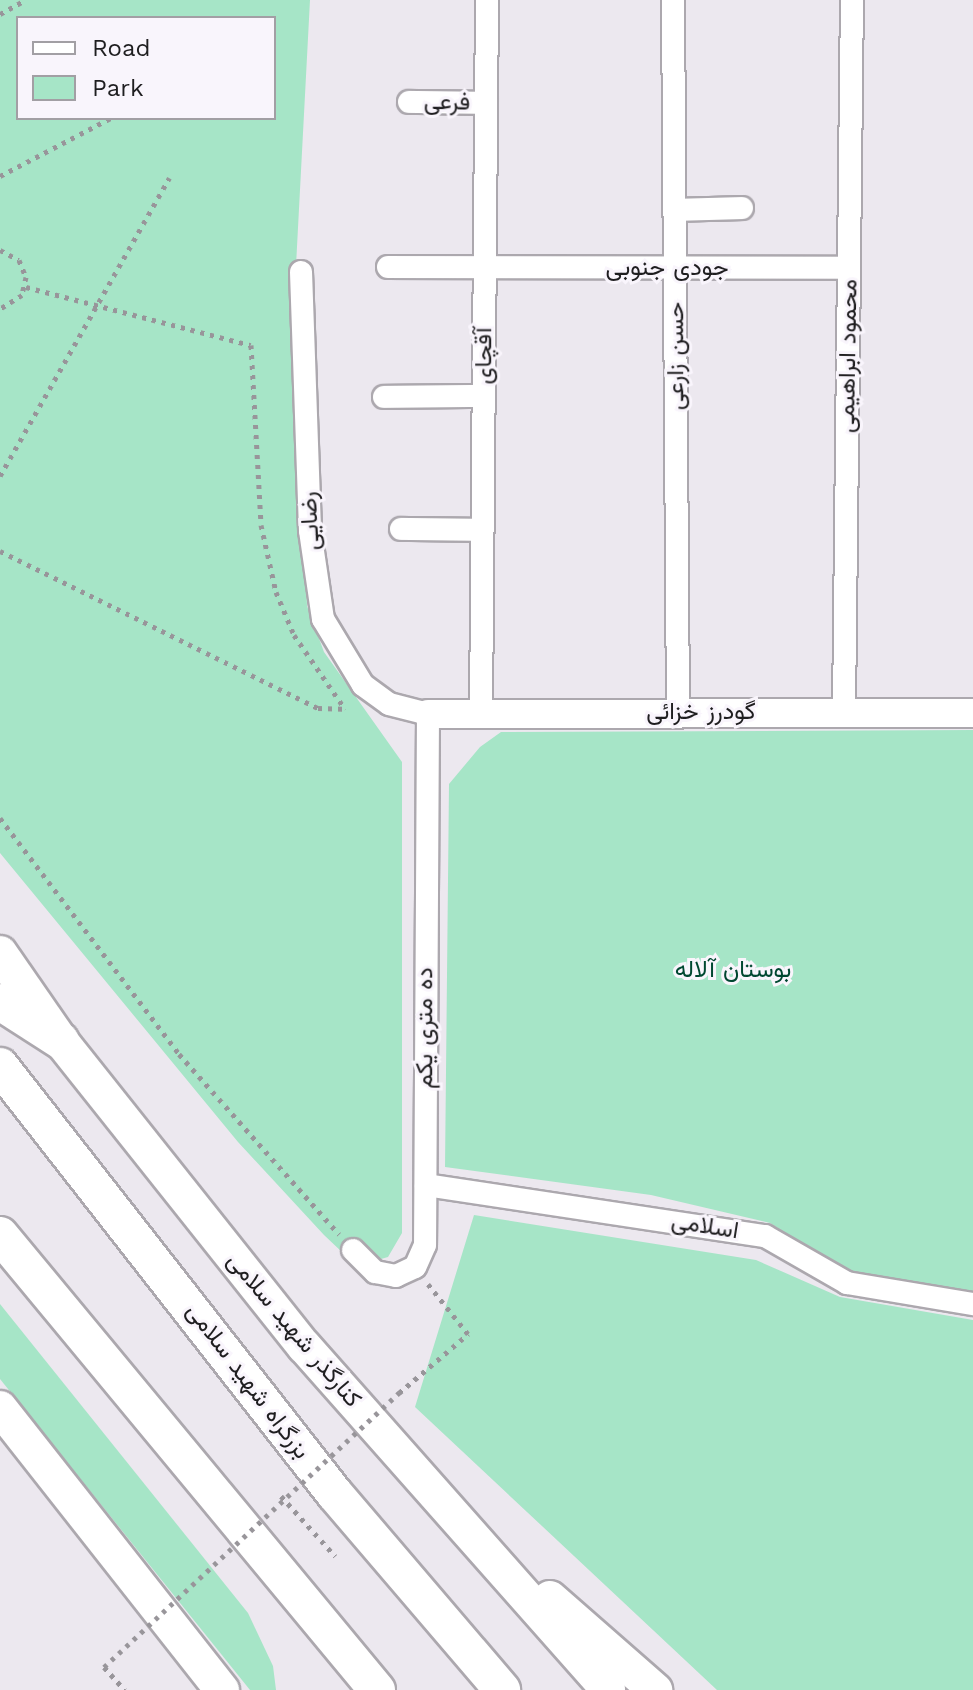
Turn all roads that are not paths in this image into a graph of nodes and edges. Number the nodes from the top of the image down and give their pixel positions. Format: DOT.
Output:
graph roads {
  1 [pos="487,0"];
  2 [pos="673,0"];
  3 [pos="852,0"];
  4 [pos="409,102"];
  5 [pos="486,103"];
  6 [pos="742,208"];
  7 [pos="675,210"];
  8 [pos="388,267"];
  9 [pos="484,267"];
  10 [pos="675,268"];
  11 [pos="849,268"];
  12 [pos="301,272"];
  13 [pos="483,396"];
  14 [pos="384,397"];
  15 [pos="401,529"];
  16 [pos="482,530"];
  17 [pos="844,711"];
  18 [pos="678,712"];
  19 [pos="481,713"];
  20 [pos="973,713"];
  21 [pos="428,714"];
  22 [pos="0,953"];
  23 [pos="0,1002"];
  24 [pos="61,1041"];
  25 [pos="0,1066"];
  26 [pos="426,1185"];
  27 [pos="0,1235"];
  28 [pos="353,1250"];
  29 [pos="973,1304"];
  30 [pos="0,1408"];
  31 [pos="442,1503"];
  32 [pos="222,1690"];
  33 [pos="377,1690"];
  34 [pos="502,1690"];
  35 [pos="608,1690"];
  36 [pos="655,1690"];
  1 -- 5 [label="street, آقچای"];
  2 -- 7 [label="street, حسن زارعی"];
  3 -- 11 [label="street, محمود ابراهیمی"];
  4 -- 5 [label="street, فرعی"];
  5 -- 9 [label="street, آقچای"];
  6 -- 7 [label="street"];
  7 -- 10 [label="street, حسن زارعی"];
  8 -- 9 [label="street, جودی جنوبی"];
  9 -- 10 [label="street, جودی جنوبی"];
  9 -- 13 [label="street, آقچای"];
  10 -- 11 [label="street, جودی جنوبی"];
  10 -- 18 [label="street, حسن زارعی"];
  11 -- 17 [label="street, محمود ابراهیمی"];
  12 -- 21 [label="street, رضایی"];
  13 -- 14 [label="street"];
  13 -- 16 [label="street, آقچای"];
  15 -- 16 [label="street"];
  16 -- 19 [label="street, آقچای"];
  17 -- 18 [label="street, گودرز خزائی"];
  17 -- 20 [label="street, گودرز خزائی"];
  18 -- 19 [label="street, گودرز خزائی"];
  19 -- 21 [label="street, گودرز خزائی"];
  21 -- 26 [label="street, ده متری یکم"];
  22 -- 24 [label="main road, کنارگذر شهید سلامی"];
  23 -- 24 [label="highway"];
  24 -- 31 [label="main road, کنارگذر شهید سلامی"];
  25 -- 34 [label="highway, بزرگراه شهید سلامی"];
  26 -- 28 [label="street, ده متری یکم"];
  26 -- 29 [label="street, اسلامی"];
  27 -- 33 [label="highway"];
  30 -- 32 [label="main road"];
  31 -- 35 [label="main road, کنارگذر شهید سلامی"];
  31 -- 36 [label="main road"];
}
